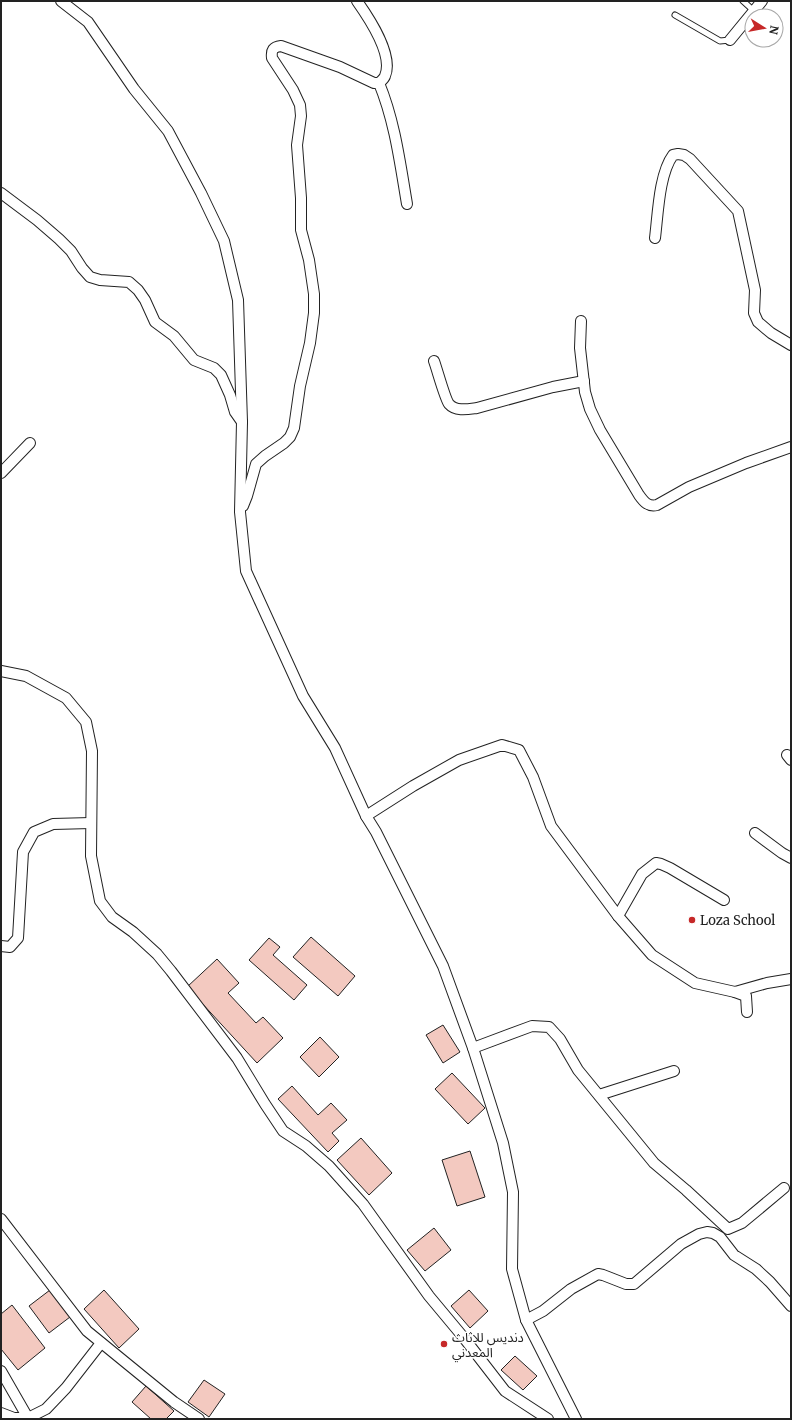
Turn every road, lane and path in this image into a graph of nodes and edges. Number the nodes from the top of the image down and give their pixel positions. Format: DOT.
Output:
graph roads {
  1 [pos="61,1"];
  2 [pos="357,1"];
  3 [pos="743,1"];
  4 [pos="751,8"];
  5 [pos="675,15"];
  6 [pos="744,23"];
  7 [pos="730,40"];
  8 [pos="379,83"];
  9 [pos="1,193"];
  10 [pos="407,204"];
  11 [pos="655,238"];
  12 [pos="581,321"];
  13 [pos="791,345"];
  14 [pos="434,361"];
  15 [pos="584,381"];
  16 [pos="242,422"];
  17 [pos="30,443"];
  18 [pos="791,447"];
  19 [pos="1,472"];
  20 [pos="240,512"];
  21 [pos="1,671"];
  22 [pos="366,816"];
  23 [pos="91,823"];
  24 [pos="755,833"];
  25 [pos="791,858"];
  26 [pos="724,900"];
  27 [pos="618,916"];
  28 [pos="1,946"];
  29 [pos="791,979"];
  30 [pos="735,992"];
  31 [pos="747,1012"];
  32 [pos="473,1048"];
  33 [pos="674,1071"];
  34 [pos="599,1095"];
  35 [pos="784,1188"];
  36 [pos="1,1219"];
  37 [pos="791,1306"];
  38 [pos="526,1320"];
  39 [pos="101,1343"];
  40 [pos="1,1371"];
  41 [pos="1,1413"];
  42 [pos="28,1418"];
  43 [pos="199,1419"];
  44 [pos="548,1419"];
  45 [pos="576,1419"];
  1 -- 16 [label="street"];
  2 -- 8 [label="street"];
  3 -- 4 [label="lane"];
  5 -- 7 [label="lane"];
  6 -- 7 [label="street"];
  8 -- 10 [label="street"];
  8 -- 20 [label="street"];
  9 -- 16 [label="street"];
  11 -- 13 [label="street"];
  12 -- 15 [label="street"];
  14 -- 15 [label="street"];
  15 -- 18 [label="street"];
  16 -- 20 [label="street"];
  17 -- 19 [label="street"];
  20 -- 22 [label="street"];
  21 -- 23 [label="street"];
  22 -- 27 [label="street"];
  22 -- 32 [label="street"];
  23 -- 28 [label="street"];
  23 -- 44 [label="street"];
  24 -- 25 [label="street"];
  26 -- 27 [label="street"];
  27 -- 30 [label="street"];
  29 -- 30 [label="street"];
  30 -- 31 [label="street"];
  32 -- 34 [label="street"];
  32 -- 38 [label="street"];
  33 -- 34 [label="street"];
  34 -- 35 [label="street"];
  36 -- 39 [label="street"];
  37 -- 38 [label="street"];
  38 -- 45 [label="street"];
  39 -- 42 [label="street"];
  39 -- 43 [label="street"];
  40 -- 42 [label="street"];
  41 -- 42 [label="street"];
}
